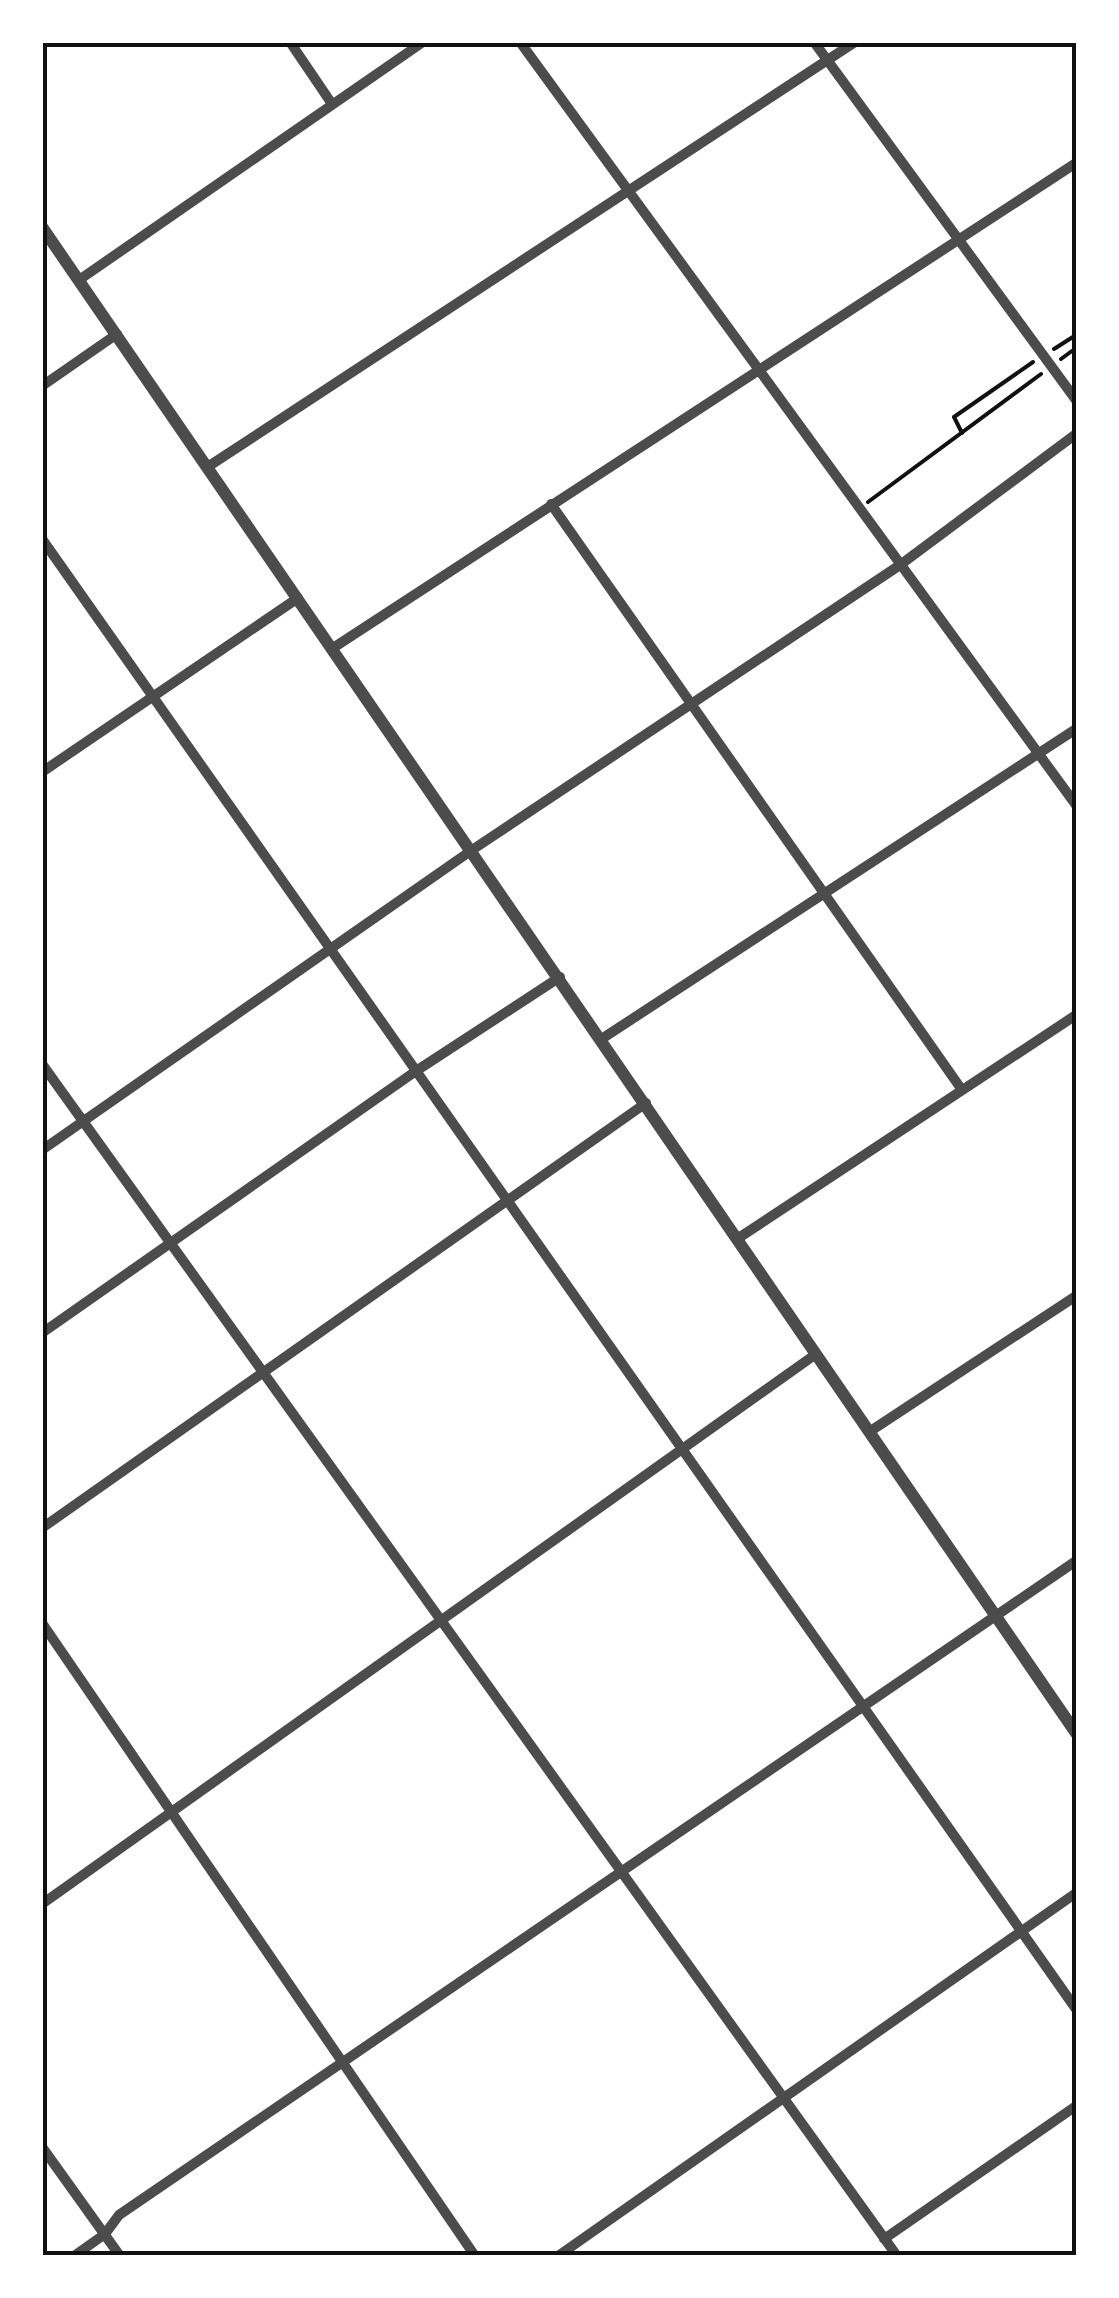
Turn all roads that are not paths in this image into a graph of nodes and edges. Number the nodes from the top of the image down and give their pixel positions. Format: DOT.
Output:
graph roads {
  1 [pos="290,42"];
  2 [pos="423,42"];
  3 [pos="520,42"];
  4 [pos="814,42"];
  5 [pos="855,42"];
  6 [pos="828,61"];
  7 [pos="332,104"];
  8 [pos="1076,163"];
  9 [pos="628,190"];
  10 [pos="42,227"];
  11 [pos="960,241"];
  12 [pos="79,280"];
  13 [pos="118,334"];
  14 [pos="760,369"];
  15 [pos="42,386"];
  16 [pos="1076,400"];
  17 [pos="1076,434"];
  18 [pos="209,466"];
  19 [pos="551,504"];
  20 [pos="42,539"];
  21 [pos="900,565"];
  22 [pos="298,598"];
  23 [pos="333,648"];
  24 [pos="154,696"];
  25 [pos="688,706"];
  26 [pos="1076,730"];
  27 [pos="1039,754"];
  28 [pos="42,772"];
  29 [pos="1076,805"];
  30 [pos="472,850"];
  31 [pos="822,896"];
  32 [pos="332,948"];
  33 [pos="560,977"];
  34 [pos="1076,1015"];
  35 [pos="603,1038"];
  36 [pos="42,1064"];
  37 [pos="416,1071"];
  38 [pos="962,1090"];
  39 [pos="646,1103"];
  40 [pos="84,1121"];
  41 [pos="42,1150"];
  42 [pos="504,1198"];
  43 [pos="738,1238"];
  44 [pos="170,1242"];
  45 [pos="1076,1296"];
  46 [pos="42,1333"];
  47 [pos="816,1354"];
  48 [pos="262,1372"];
  49 [pos="869,1432"];
  50 [pos="681,1447"];
  51 [pos="42,1528"];
  52 [pos="1076,1561"];
  53 [pos="996,1615"];
  54 [pos="439,1620"];
  55 [pos="42,1624"];
  56 [pos="864,1706"];
  57 [pos="1076,1733"];
  58 [pos="169,1812"];
  59 [pos="620,1870"];
  60 [pos="1076,1893"];
  61 [pos="42,1904"];
  62 [pos="1020,1931"];
  63 [pos="1076,2009"];
  64 [pos="343,2062"];
  65 [pos="784,2097"];
  66 [pos="1076,2106"];
  67 [pos="42,2147"];
  68 [pos="104,2234"];
  69 [pos="884,2239"];
  70 [pos="74,2256"];
  71 [pos="120,2256"];
  72 [pos="475,2256"];
  73 [pos="558,2256"];
  74 [pos="896,2256"];
  1 -- 7 [label="street"];
  2 -- 7 [label="street"];
  3 -- 9 [label="street"];
  4 -- 6 [label="street"];
  5 -- 6 [label="street"];
  6 -- 9 [label="street"];
  6 -- 11 [label="street"];
  7 -- 12 [label="street"];
  8 -- 11 [label="street"];
  9 -- 14 [label="street"];
  9 -- 18 [label="street"];
  10 -- 12 [label="street"];
  11 -- 14 [label="street"];
  11 -- 16 [label="street"];
  12 -- 13 [label="street"];
  13 -- 15 [label="street"];
  13 -- 18 [label="street"];
  14 -- 19 [label="street"];
  14 -- 21 [label="street"];
  17 -- 21 [label="street"];
  18 -- 22 [label="street"];
  19 -- 23 [label="street"];
  19 -- 25 [label="street"];
  20 -- 24 [label="street"];
  21 -- 25 [label="street"];
  21 -- 27 [label="street"];
  22 -- 23 [label="street"];
  22 -- 24 [label="street"];
  23 -- 30 [label="street"];
  24 -- 28 [label="street"];
  24 -- 32 [label="street"];
  25 -- 30 [label="street"];
  25 -- 31 [label="street"];
  26 -- 27 [label="street"];
  27 -- 29 [label="street"];
  27 -- 31 [label="street"];
  30 -- 32 [label="street"];
  30 -- 33 [label="street"];
  31 -- 35 [label="street"];
  31 -- 38 [label="street"];
  32 -- 37 [label="street"];
  32 -- 40 [label="street"];
  33 -- 35 [label="street"];
  33 -- 37 [label="street"];
  34 -- 38 [label="street"];
  35 -- 39 [label="street"];
  36 -- 40 [label="street"];
  37 -- 42 [label="street"];
  37 -- 44 [label="street"];
  38 -- 43 [label="street"];
  39 -- 42 [label="street"];
  39 -- 43 [label="street"];
  40 -- 41 [label="street"];
  40 -- 44 [label="street"];
  42 -- 48 [label="street"];
  42 -- 50 [label="street"];
  43 -- 47 [label="street"];
  44 -- 46 [label="street"];
  44 -- 48 [label="street"];
  45 -- 49 [label="street"];
  47 -- 49 [label="street"];
  47 -- 50 [label="street"];
  48 -- 51 [label="street"];
  48 -- 54 [label="street"];
  49 -- 53 [label="street"];
  50 -- 54 [label="street"];
  50 -- 56 [label="street"];
  52 -- 53 [label="street"];
  53 -- 56 [label="street"];
  53 -- 57 [label="street"];
  54 -- 58 [label="street"];
  54 -- 59 [label="street"];
  55 -- 58 [label="street"];
  56 -- 59 [label="street"];
  56 -- 62 [label="street"];
  58 -- 61 [label="street"];
  58 -- 64 [label="street"];
  59 -- 64 [label="street"];
  59 -- 65 [label="street"];
  60 -- 62 [label="street"];
  62 -- 63 [label="street"];
  62 -- 65 [label="street"];
  64 -- 68 [label="street"];
  64 -- 72 [label="street"];
  65 -- 69 [label="street"];
  65 -- 73 [label="street"];
  66 -- 69 [label="street"];
  67 -- 68 [label="street"];
  68 -- 70 [label="street"];
  68 -- 71 [label="street"];
  69 -- 74 [label="street"];
}
